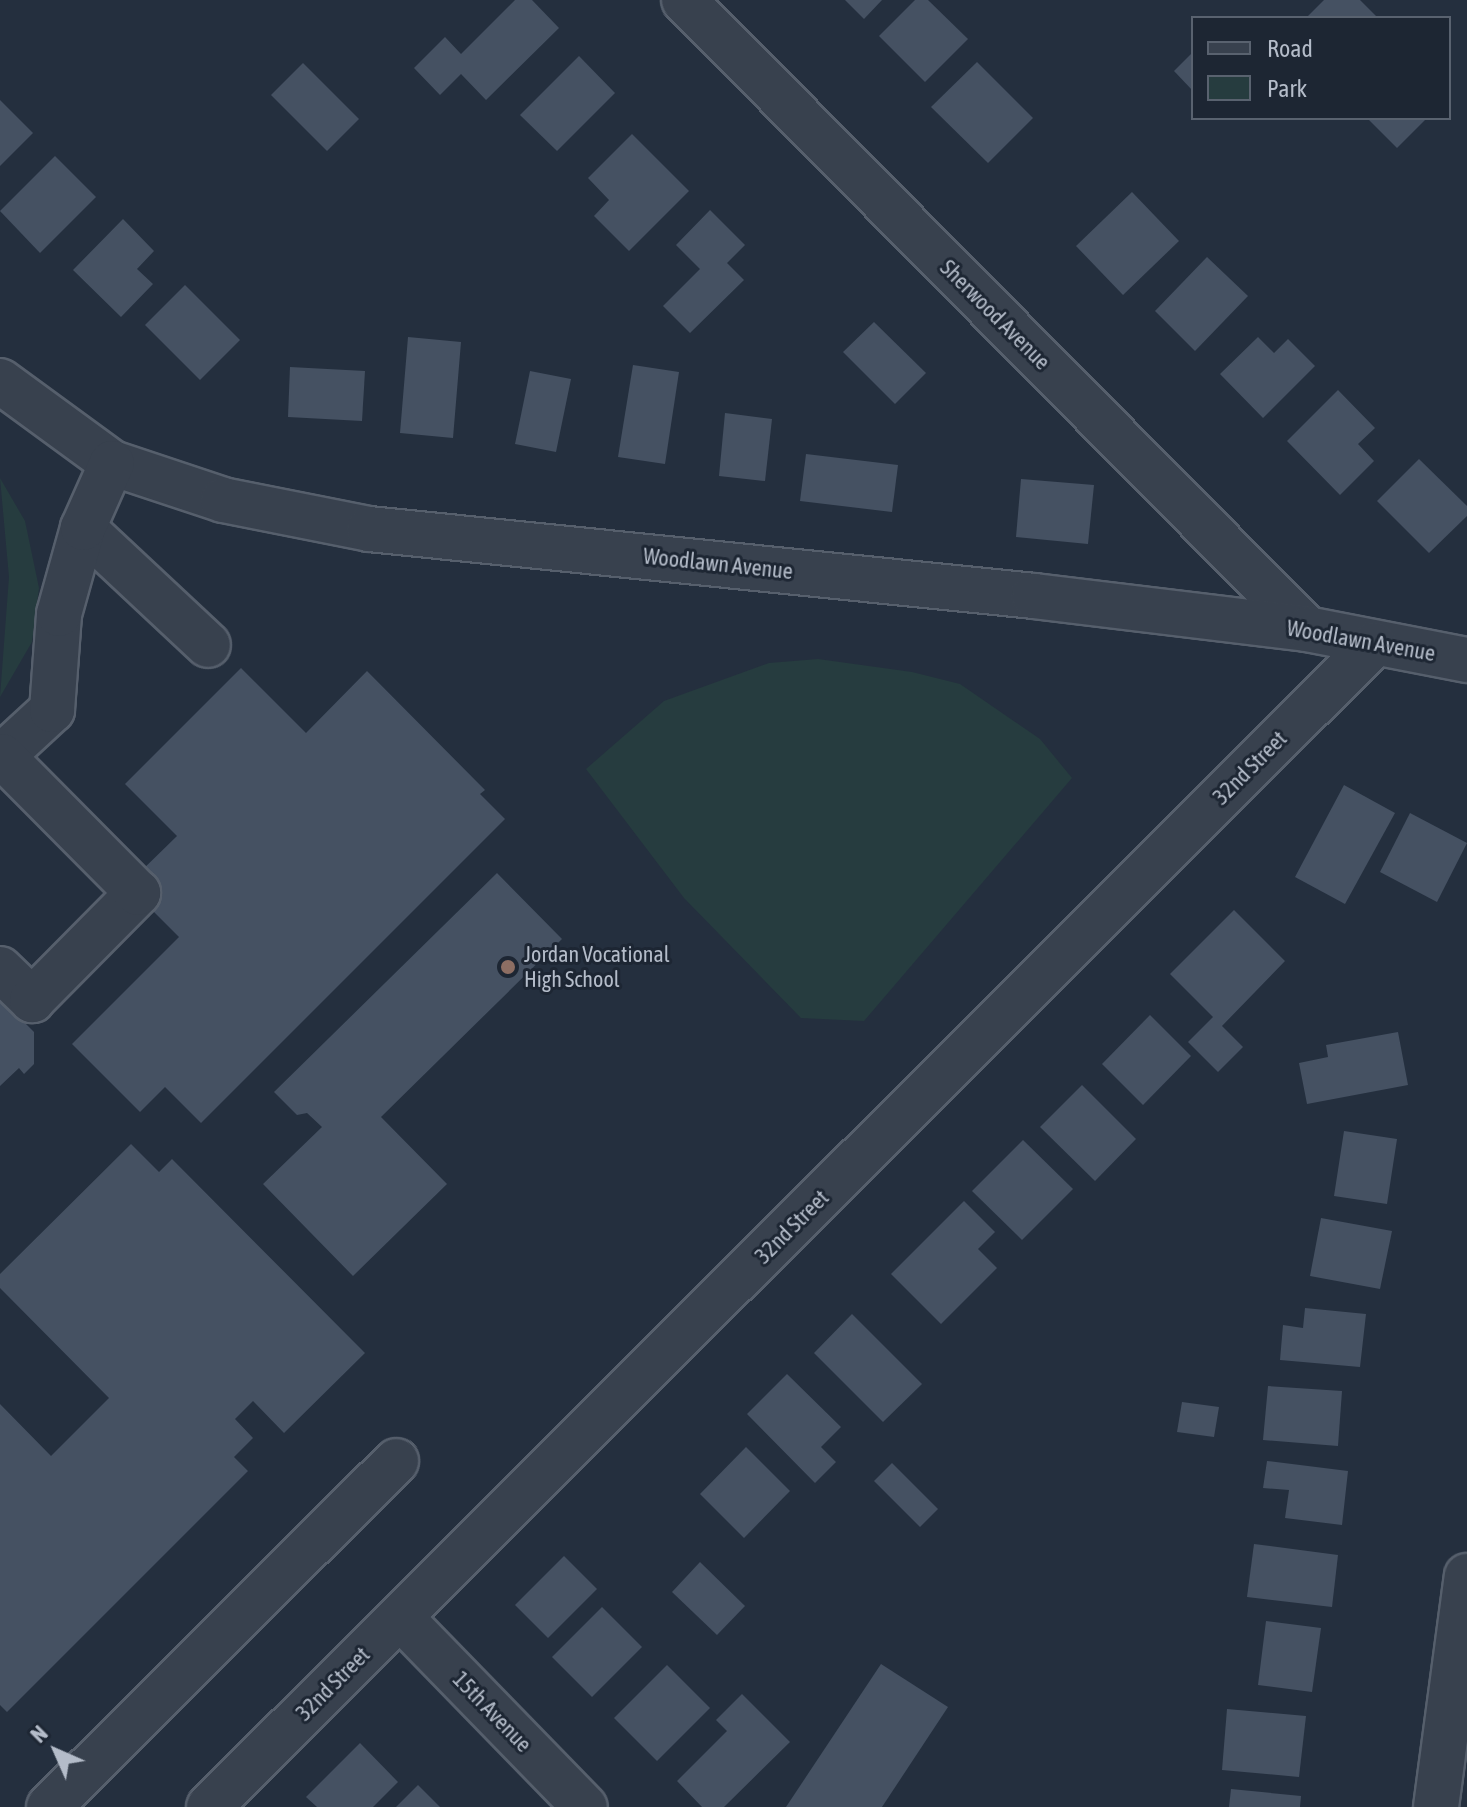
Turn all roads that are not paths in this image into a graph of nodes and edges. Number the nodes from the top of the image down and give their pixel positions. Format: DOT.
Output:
graph roads {
  1 [pos="684,0"];
  2 [pos="0,381"];
  3 [pos="112,463"];
  4 [pos="83,528"];
  5 [pos="1307,629"];
  6 [pos="1374,644"];
  7 [pos="208,645"];
  8 [pos="1467,660"];
  9 [pos="1,757"];
  10 [pos="0,969"];
  11 [pos="396,1461"];
  12 [pos="1467,1576"];
  13 [pos="400,1617"];
  14 [pos="49,1807"];
  15 [pos="209,1807"];
  16 [pos="585,1807"];
  17 [pos="1436,1807"];
  1 -- 5 [label="street, Sherwood Avenue"];
  2 -- 3 [label="street, Woodlawn Avenue"];
  3 -- 4 [label="street"];
  3 -- 5 [label="street, Woodlawn Avenue"];
  4 -- 7 [label="street"];
  4 -- 9 [label="street"];
  5 -- 6 [label="street, Woodlawn Avenue"];
  6 -- 8 [label="street, Woodlawn Avenue"];
  6 -- 13 [label="street, 32nd Street"];
  9 -- 10 [label="street"];
  11 -- 14 [label="street"];
  12 -- 17 [label="street"];
  13 -- 15 [label="street, 32nd Street"];
  13 -- 16 [label="street, 15th Avenue"];
}
